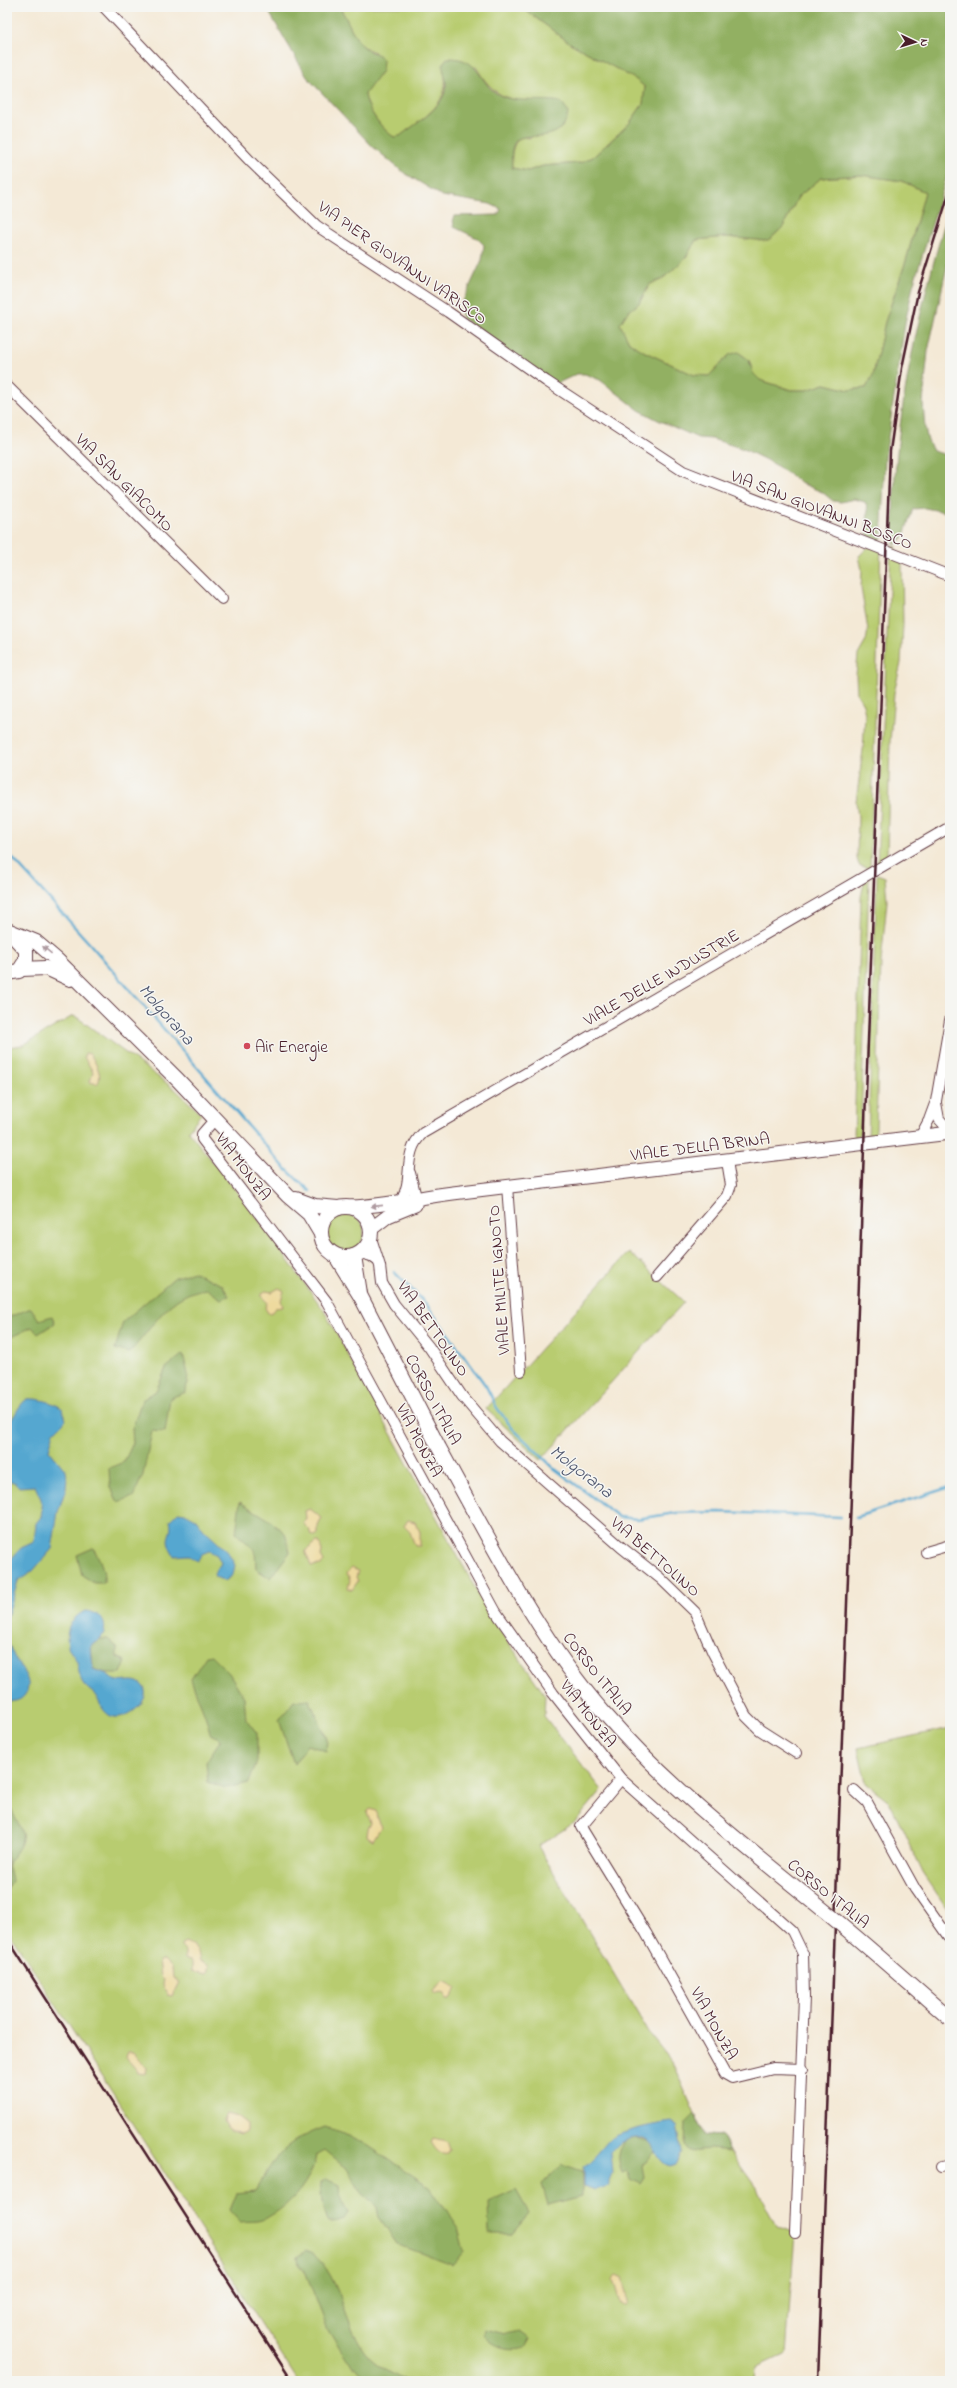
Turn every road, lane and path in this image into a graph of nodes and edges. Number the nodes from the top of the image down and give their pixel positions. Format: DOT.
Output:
graph roads {
  1 [pos="104,7"];
  2 [pos="7,386"];
  3 [pos="683,471"];
  4 [pos="950,576"];
  5 [pos="222,599"];
  6 [pos="950,827"];
  7 [pos="7,931"];
  8 [pos="13,974"];
  9 [pos="85,987"];
  10 [pos="950,1020"];
  11 [pos="936,1101"];
  12 [pos="215,1119"];
  13 [pos="950,1132"];
  14 [pos="920,1137"];
  15 [pos="727,1161"];
  16 [pos="408,1169"];
  17 [pos="507,1186"];
  18 [pos="453,1193"];
  19 [pos="288,1196"];
  20 [pos="416,1197"];
  21 [pos="400,1206"];
  22 [pos="345,1208"];
  23 [pos="371,1233"];
  24 [pos="321,1234"];
  25 [pos="335,1255"];
  26 [pos="357,1255"];
  27 [pos="378,1261"];
  28 [pos="657,1277"];
  29 [pos="361,1297"];
  30 [pos="521,1371"];
  31 [pos="950,1545"];
  32 [pos="926,1552"];
  33 [pos="796,1752"];
  34 [pos="621,1779"];
  35 [pos="854,1790"];
  36 [pos="950,1939"];
  37 [pos="950,2019"];
  38 [pos="803,2069"];
  39 [pos="795,2233"];
  1 -- 3 [label="street, VIA PIER GIOVANNI VARISCO"];
  2 -- 5 [label="street, VIA SAN GIACOMO"];
  3 -- 4 [label="street, VIA SAN GIOVANNI BOSCO"];
  6 -- 16 [label="street, VIALE DELLE INDUSTRIE"];
  7 -- 8 [label="main road"];
  9 -- 7 [label="main road, one-way"];
  8 -- 9 [label="main road"];
  9 -- 12 [label="main road"];
  10 -- 11 [label="street"];
  11 -- 13 [label="street"];
  11 -- 14 [label="street"];
  12 -- 19 [label="main road"];
  12 -- 34 [label="street, VIA MONZA"];
  13 -- 14 [label="street, VIALE DELLA BRINA"];
  14 -- 15 [label="street, VIALE DELLA BRINA"];
  15 -- 17 [label="street, VIALE DELLA BRINA"];
  15 -- 28 [label="street"];
  16 -- 20 [label="street"];
  16 -- 21 [label="street, VIALE DELLE INDUSTRIE"];
  17 -- 18 [label="street, VIALE DELLA BRINA"];
  17 -- 30 [label="street, VIALE MILITE IGNOTO"];
  18 -- 20 [label="street, VIALE DELLA BRINA"];
  18 -- 21 [label="street, VIALE DELLA BRINA"];
  19 -- 22 [label="main road"];
  19 -- 24 [label="main road"];
  20 -- 21 [label="street, VIALE DELLA BRINA"];
  21 -- 22 [label="street, VIALE DELLA BRINA, one-way"];
  21 -- 23 [label="street, VIALE DELLA BRINA"];
  22 -- 23 [label="main road"];
  22 -- 24 [label="main road"];
  23 -- 26 [label="main road"];
  23 -- 27 [label="street, VIA BETTOLINO"];
  24 -- 25 [label="main road"];
  25 -- 26 [label="main road"];
  25 -- 29 [label="main road, CORSO ITALIA"];
  26 -- 27 [label="street"];
  26 -- 29 [label="main road"];
  27 -- 33 [label="street, VIA BETTOLINO"];
  29 -- 37 [label="main road, CORSO ITALIA, bridge"];
  31 -- 32 [label="street"];
  34 -- 38 [label="street, VIA MONZA"];
  34 -- 38 [label="street, VIA MONZA"];
  35 -- 36 [label="street"];
  38 -- 39 [label="street, VIA MONZA"];
}
